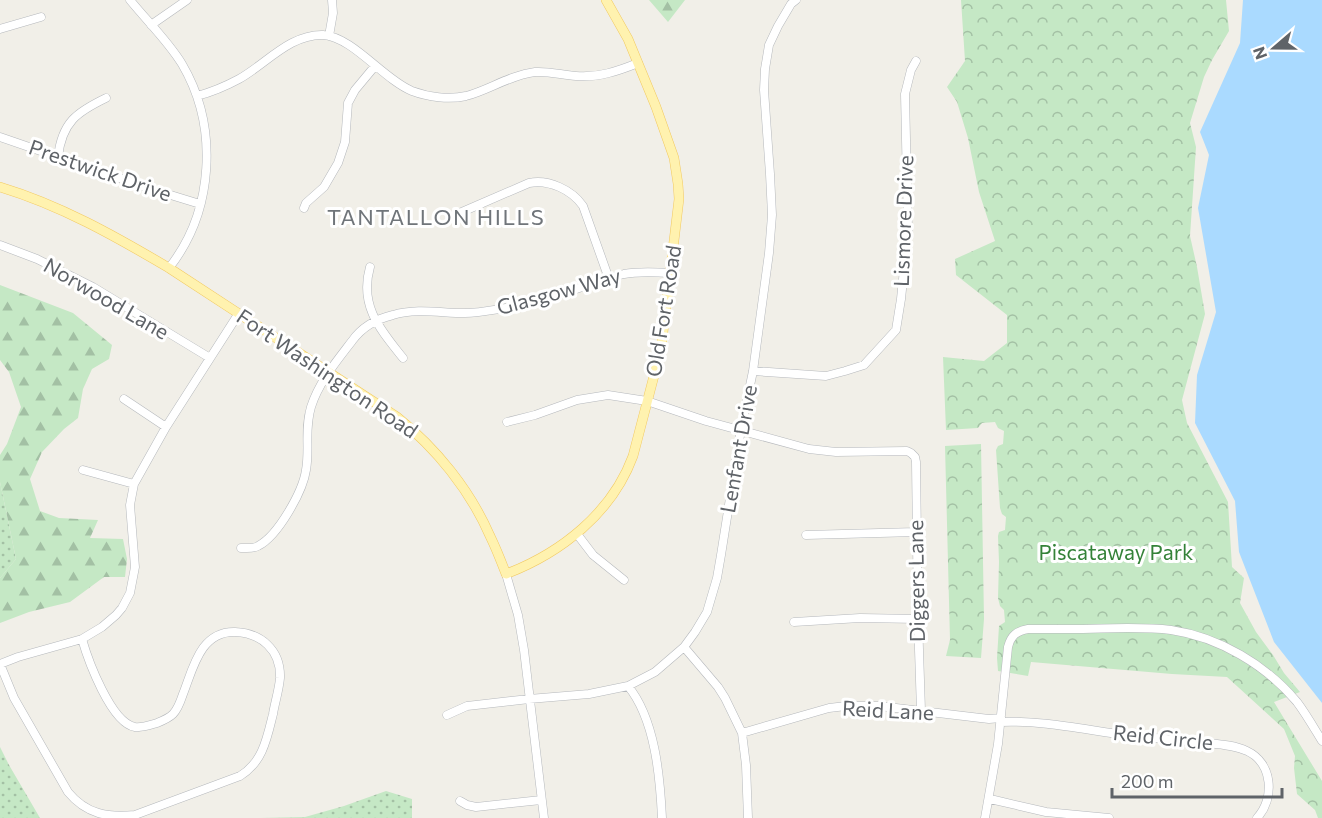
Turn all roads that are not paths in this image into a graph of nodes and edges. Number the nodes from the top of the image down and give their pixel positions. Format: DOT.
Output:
graph roads {
  1 [pos="130,0"];
  2 [pos="187,0"];
  3 [pos="332,0"];
  4 [pos="606,0"];
  5 [pos="796,0"];
  6 [pos="41,17"];
  7 [pos="151,25"];
  8 [pos="0,29"];
  9 [pos="329,36"];
  10 [pos="916,62"];
  11 [pos="638,63"];
  12 [pos="375,66"];
  13 [pos="197,96"];
  14 [pos="106,98"];
  15 [pos="0,137"];
  16 [pos="58,157"];
  17 [pos="0,187"];
  18 [pos="200,204"];
  19 [pos="304,208"];
  20 [pos="455,215"];
  21 [pos="0,245"];
  22 [pos="370,267"];
  23 [pos="169,268"];
  24 [pos="670,273"];
  25 [pos="609,279"];
  26 [pos="239,313"];
  27 [pos="375,321"];
  28 [pos="210,358"];
  29 [pos="403,358"];
  30 [pos="329,371"];
  31 [pos="753,371"];
  32 [pos="124,399"];
  33 [pos="647,401"];
  34 [pos="507,422"];
  35 [pos="166,427"];
  36 [pos="741,429"];
  37 [pos="83,470"];
  38 [pos="134,484"];
  39 [pos="916,532"];
  40 [pos="577,534"];
  41 [pos="806,535"];
  42 [pos="241,548"];
  43 [pos="506,574"];
  44 [pos="624,580"];
  45 [pos="918,619"];
  46 [pos="794,622"];
  47 [pos="82,639"];
  48 [pos="684,647"];
  49 [pos="0,664"];
  50 [pos="628,686"];
  51 [pos="529,699"];
  52 [pos="921,711"];
  53 [pos="447,715"];
  54 [pos="1001,720"];
  55 [pos="742,733"];
  56 [pos="1322,741"];
  57 [pos="541,800"];
  58 [pos="990,800"];
  59 [pos="460,801"];
  60 [pos="98,817"];
  61 [pos="1260,817"];
  62 [pos="543,818"];
  63 [pos="662,818"];
  64 [pos="748,818"];
  65 [pos="985,818"];
  66 [pos="1109,818"];
  1 -- 7 [label="street"];
  2 -- 7 [label="street"];
  3 -- 9 [label="street"];
  4 -- 11 [label="main road, Old Fort Road"];
  5 -- 31 [label="street, Lenfant Drive"];
  6 -- 8 [label="street"];
  7 -- 13 [label="street"];
  9 -- 12 [label="street"];
  9 -- 13 [label="street"];
  10 -- 31 [label="street, Lismore Drive"];
  11 -- 12 [label="street"];
  11 -- 24 [label="main road, Old Fort Road"];
  12 -- 19 [label="street"];
  13 -- 18 [label="street"];
  14 -- 16 [label="street"];
  15 -- 16 [label="street, Prestwick Drive"];
  16 -- 18 [label="street, Prestwick Drive"];
  17 -- 23 [label="main road, Fort Washington Road"];
  18 -- 23 [label="street"];
  20 -- 25 [label="street"];
  21 -- 28 [label="street, Norwood Lane"];
  22 -- 27 [label="street"];
  23 -- 26 [label="main road, Fort Washington Road"];
  24 -- 25 [label="street, Glasgow Way"];
  24 -- 33 [label="main road, Old Fort Road"];
  25 -- 27 [label="street, Glasgow Way"];
  26 -- 28 [label="street"];
  26 -- 30 [label="main road, Fort Washington Road"];
  27 -- 29 [label="street"];
  27 -- 30 [label="street, Glasgow Way"];
  28 -- 35 [label="street"];
  30 -- 42 [label="street, Glasgow Way"];
  30 -- 43 [label="main road, Fort Washington Road"];
  31 -- 36 [label="street, Lenfant Drive"];
  32 -- 35 [label="street"];
  33 -- 34 [label="street"];
  33 -- 36 [label="street"];
  33 -- 40 [label="main road, Old Fort Road"];
  35 -- 38 [label="street"];
  36 -- 39 [label="street, Diggers Lane"];
  36 -- 48 [label="street, Lenfant Drive"];
  37 -- 38 [label="street"];
  38 -- 47 [label="street"];
  39 -- 41 [label="street"];
  39 -- 45 [label="street, Diggers Lane"];
  40 -- 43 [label="main road, Old Fort Road"];
  40 -- 44 [label="street"];
  43 -- 51 [label="street, Fort Washington Road"];
  45 -- 46 [label="street"];
  45 -- 52 [label="street, Diggers Lane"];
  47 -- 49 [label="street"];
  47 -- 60 [label="street"];
  48 -- 50 [label="street, Lenfant Drive"];
  48 -- 55 [label="street"];
  49 -- 60 [label="street"];
  50 -- 51 [label="street, Lenfant Drive"];
  50 -- 63 [label="street"];
  51 -- 53 [label="street, Lenfant Drive"];
  51 -- 57 [label="street, Fort Washington Road"];
  52 -- 54 [label="street, Reid Lane"];
  52 -- 55 [label="street, Reid Lane"];
  54 -- 56 [label="street"];
  54 -- 58 [label="street"];
  54 -- 61 [label="street, Reid Circle"];
  55 -- 64 [label="street"];
  57 -- 59 [label="street"];
  57 -- 62 [label="street, Fort Washington Road"];
  58 -- 65 [label="street"];
  58 -- 66 [label="street"];
}
